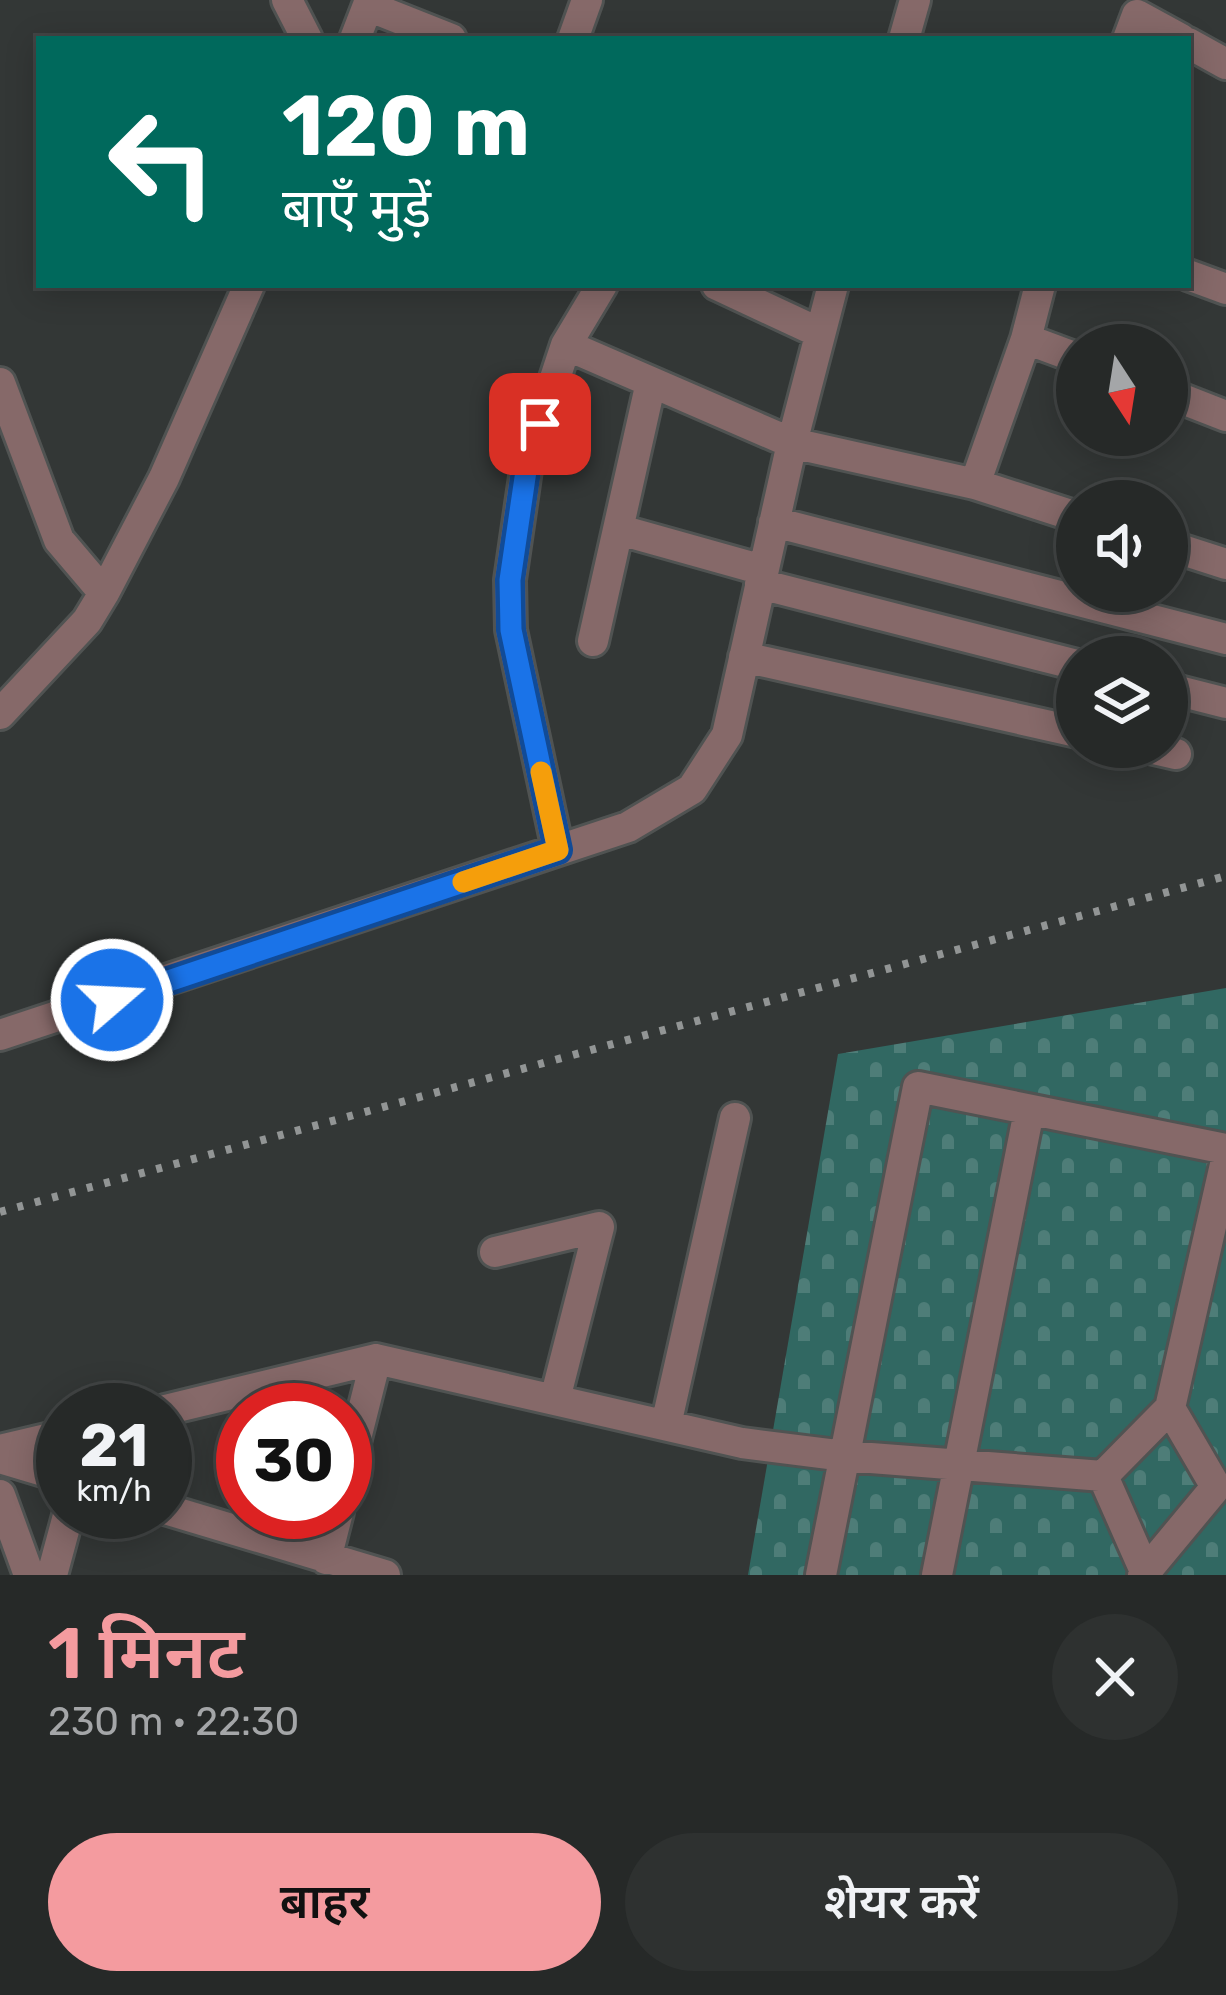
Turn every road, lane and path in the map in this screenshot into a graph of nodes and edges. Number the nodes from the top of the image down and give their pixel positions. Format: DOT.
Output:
graph roads {
  1 [pos="286,0"];
  2 [pos="587,0"];
  3 [pos="915,0"];
  4 [pos="369,3"];
  5 [pos="305,36"];
  6 [pos="356,36"];
  7 [pos="444,36"];
  8 [pos="574,36"];
  9 [pos="905,36"];
  10 [pos="1128,36"];
  11 [pos="1175,36"];
  12 [pos="1191,45"];
  13 [pos="1226,64"];
  14 [pos="1191,275"];
  15 [pos="248,288"];
  16 [pos="600,288"];
  17 [pos="723,288"];
  18 [pos="832,288"];
  19 [pos="1039,288"];
  20 [pos="1226,289"];
  21 [pos="820,333"];
  22 [pos="1026,339"];
  23 [pos="566,345"];
  24 [pos="1056,350"];
  25 [pos="651,382"];
  26 [pos="0,383"];
  27 [pos="1188,401"];
  28 [pos="1226,416"];
  29 [pos="792,443"];
  30 [pos="975,484"];
  31 [pos="1056,510"];
  32 [pos="774,522"];
  33 [pos="620,530"];
  34 [pos="1188,552"];
  35 [pos="1226,564"];
  36 [pos="762,577"];
  37 [pos="104,593"];
  38 [pos="1226,639"];
  39 [pos="593,641"];
  40 [pos="744,657"];
  41 [pos="1056,659"];
  42 [pos="1188,693"];
  43 [pos="1226,703"];
  44 [pos="0,714"];
  45 [pos="1056,727"];
  46 [pos="558,850"];
  47 [pos="0,1035"];
  48 [pos="1029,1111"];
  49 [pos="735,1118"];
  50 [pos="1226,1149"];
  51 [pos="1226,1160"];
  52 [pos="495,1252"];
  53 [pos="376,1359"];
  54 [pos="370,1383"];
  55 [pos="555,1399"];
  56 [pos="192,1403"];
  57 [pos="1170,1408"];
  58 [pos="666,1426"];
  59 [pos="36,1443"];
  60 [pos="0,1454"];
  61 [pos="845,1456"];
  62 [pos="958,1465"];
  63 [pos="36,1468"];
  64 [pos="1103,1476"];
  65 [pos="1221,1487"];
  66 [pos="0,1495"];
  67 [pos="192,1517"];
  68 [pos="62,1539"];
  69 [pos="331,1539"];
  70 [pos="326,1558"];
  71 [pos="1143,1572"];
  72 [pos="29,1575"];
  73 [pos="52,1575"];
  74 [pos="385,1575"];
  75 [pos="821,1575"];
  76 [pos="937,1575"];
  1 -- 5 [label="street"];
  2 -- 8 [label="street"];
  3 -- 9 [label="street"];
  4 -- 6 [label="street"];
  4 -- 7 [label="street"];
  10 -- 11 [label="street"];
  12 -- 13 [label="street"];
  14 -- 20 [label="street"];
  15 -- 37 [label="street"];
  16 -- 23 [label="street"];
  17 -- 21 [label="street"];
  18 -- 21 [label="street"];
  19 -- 22 [label="street"];
  21 -- 29 [label="street"];
  22 -- 24 [label="street"];
  22 -- 30 [label="street"];
  23 -- 25 [label="street"];
  23 -- 46 [label="street"];
  25 -- 29 [label="street"];
  25 -- 33 [label="street"];
  26 -- 37 [label="street"];
  27 -- 28 [label="street"];
  29 -- 30 [label="street"];
  29 -- 32 [label="street"];
  30 -- 31 [label="street"];
  32 -- 36 [label="street"];
  32 -- 38 [label="street"];
  33 -- 36 [label="street"];
  33 -- 39 [label="street"];
  34 -- 35 [label="street"];
  36 -- 40 [label="street"];
  36 -- 41 [label="street"];
  37 -- 44 [label="street"];
  40 -- 45 [label="street"];
  40 -- 46 [label="street"];
  42 -- 43 [label="street"];
  46 -- 47 [label="street"];
  48 -- 50 [label="street"];
  48 -- 61 [label="street"];
  48 -- 62 [label="street"];
  49 -- 58 [label="street"];
  51 -- 57 [label="street"];
  52 -- 55 [label="street"];
  53 -- 54 [label="street"];
  53 -- 55 [label="street"];
  53 -- 56 [label="street"];
  55 -- 58 [label="street"];
  57 -- 64 [label="street"];
  57 -- 65 [label="street"];
  58 -- 61 [label="street"];
  59 -- 60 [label="street"];
  60 -- 63 [label="street"];
  61 -- 62 [label="street"];
  61 -- 75 [label="street"];
  62 -- 64 [label="street"];
  62 -- 76 [label="street"];
  64 -- 71 [label="street"];
  65 -- 71 [label="street"];
  66 -- 72 [label="street"];
  67 -- 70 [label="street"];
  68 -- 73 [label="street"];
  69 -- 70 [label="street"];
  70 -- 74 [label="street"];
}
